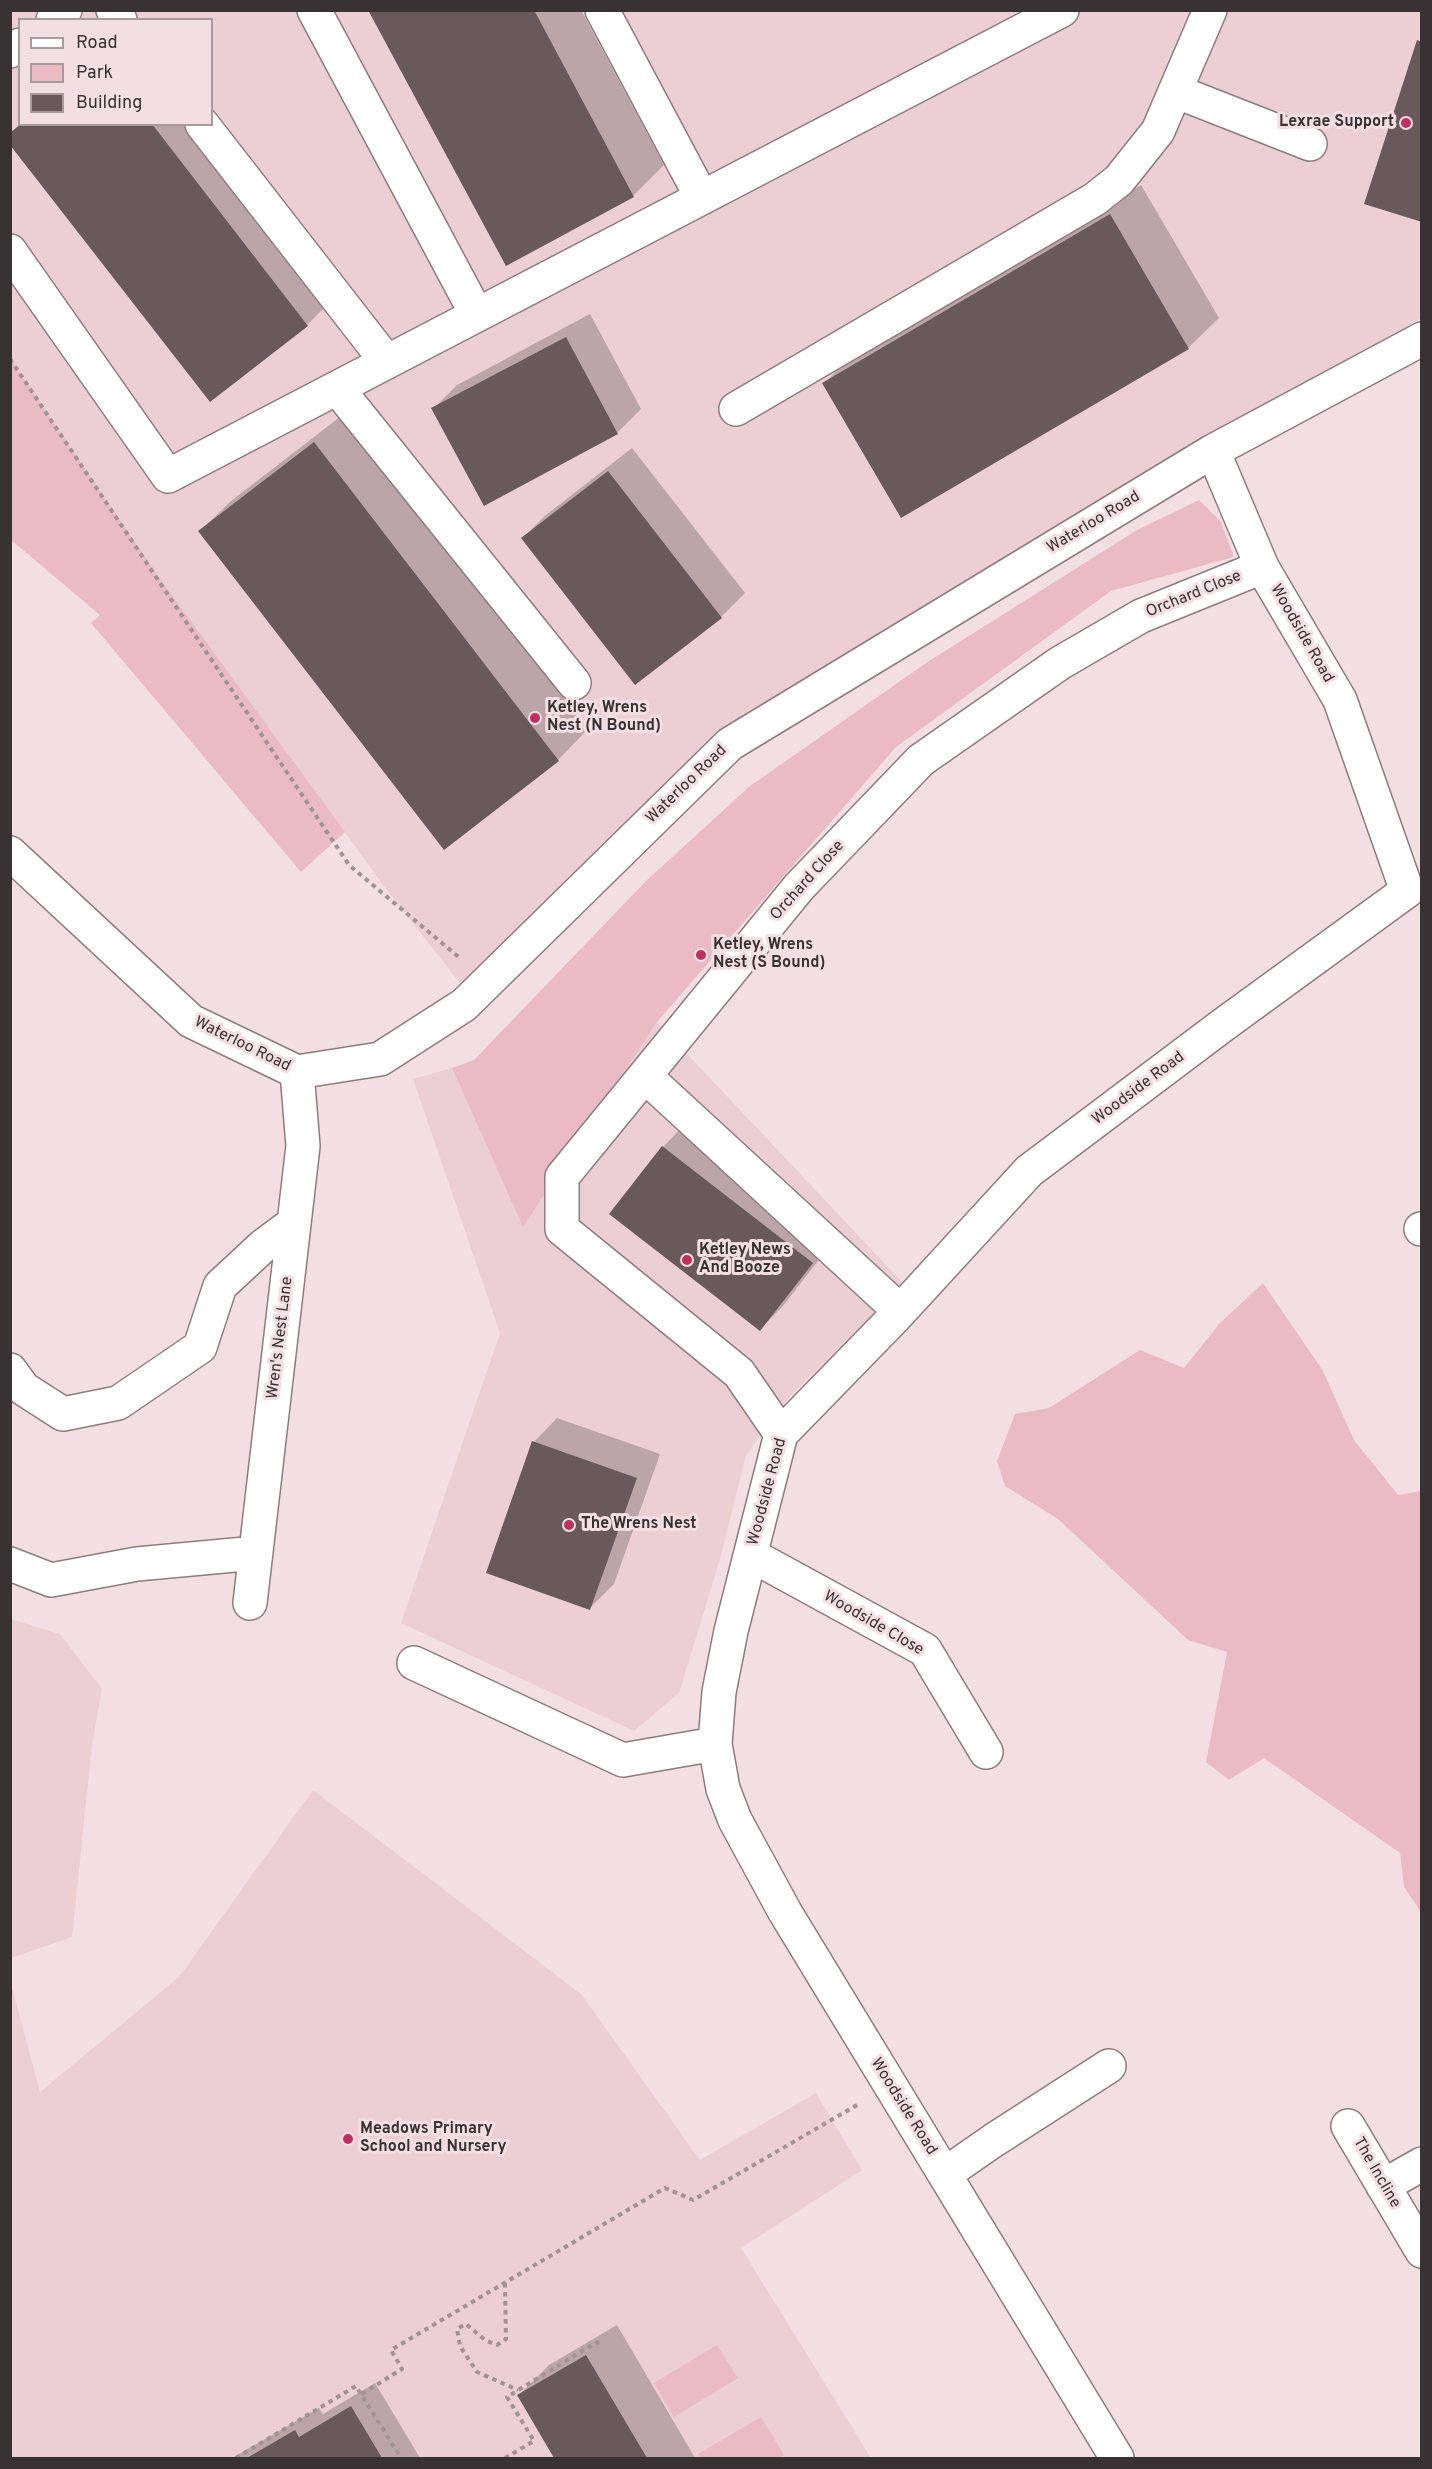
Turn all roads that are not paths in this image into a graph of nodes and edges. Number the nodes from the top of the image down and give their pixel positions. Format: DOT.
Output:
graph roads {
  1 [pos="314,10"];
  2 [pos="602,10"];
  3 [pos="1062,10"];
  4 [pos="1210,10"];
  5 [pos="1175,91"];
  6 [pos="204,126"];
  7 [pos="1310,144"];
  8 [pos="702,198"];
  9 [pos="10,251"];
  10 [pos="477,315"];
  11 [pos="1422,339"];
  12 [pos="387,362"];
  13 [pos="338,388"];
  14 [pos="736,409"];
  15 [pos="1213,451"];
  16 [pos="1262,567"];
  17 [pos="574,683"];
  18 [pos="10,854"];
  19 [pos="1414,888"];
  20 [pos="297,1072"];
  21 [pos="645,1076"];
  22 [pos="294,1223"];
  23 [pos="900,1311"];
  24 [pos="10,1370"];
  25 [pos="781,1434"];
  26 [pos="256,1553"];
  27 [pos="751,1555"];
  28 [pos="10,1564"];
  29 [pos="250,1603"];
  30 [pos="414,1663"];
  31 [pos="715,1744"];
  32 [pos="986,1752"];
  33 [pos="1109,2066"];
  34 [pos="1348,2126"];
  35 [pos="1422,2164"];
  36 [pos="945,2174"];
  37 [pos="1383,2186"];
  38 [pos="1422,2251"];
  39 [pos="1117,2458"];
  1 -- 10 [label="street"];
  2 -- 8 [label="street"];
  3 -- 8 [label="street"];
  4 -- 5 [label="street"];
  5 -- 7 [label="street"];
  5 -- 14 [label="street"];
  6 -- 12 [label="street"];
  8 -- 10 [label="street"];
  9 -- 13 [label="street"];
  10 -- 12 [label="street"];
  11 -- 15 [label="street, Waterloo Road"];
  12 -- 13 [label="street"];
  13 -- 17 [label="street"];
  15 -- 16 [label="street, Woodside Road"];
  15 -- 20 [label="street, Waterloo Road"];
  16 -- 19 [label="street, Woodside Road"];
  16 -- 21 [label="street, Orchard Close"];
  18 -- 20 [label="street, Waterloo Road"];
  19 -- 23 [label="street, Woodside Road"];
  20 -- 22 [label="street, Wren's Nest Lane"];
  21 -- 23 [label="street"];
  21 -- 25 [label="street, Orchard Close"];
  22 -- 24 [label="street"];
  22 -- 26 [label="street, Wren's Nest Lane"];
  23 -- 25 [label="street, Woodside Road"];
  25 -- 27 [label="street, Woodside Road"];
  26 -- 28 [label="street"];
  26 -- 29 [label="street, Wren's Nest Lane"];
  27 -- 31 [label="street, Woodside Road"];
  27 -- 32 [label="street, Woodside Close"];
  30 -- 31 [label="street"];
  31 -- 36 [label="street, Woodside Road"];
  33 -- 36 [label="street"];
  34 -- 37 [label="street, The Incline"];
  35 -- 37 [label="street"];
  36 -- 39 [label="street, Woodside Road"];
  37 -- 38 [label="street, The Incline"];
}
